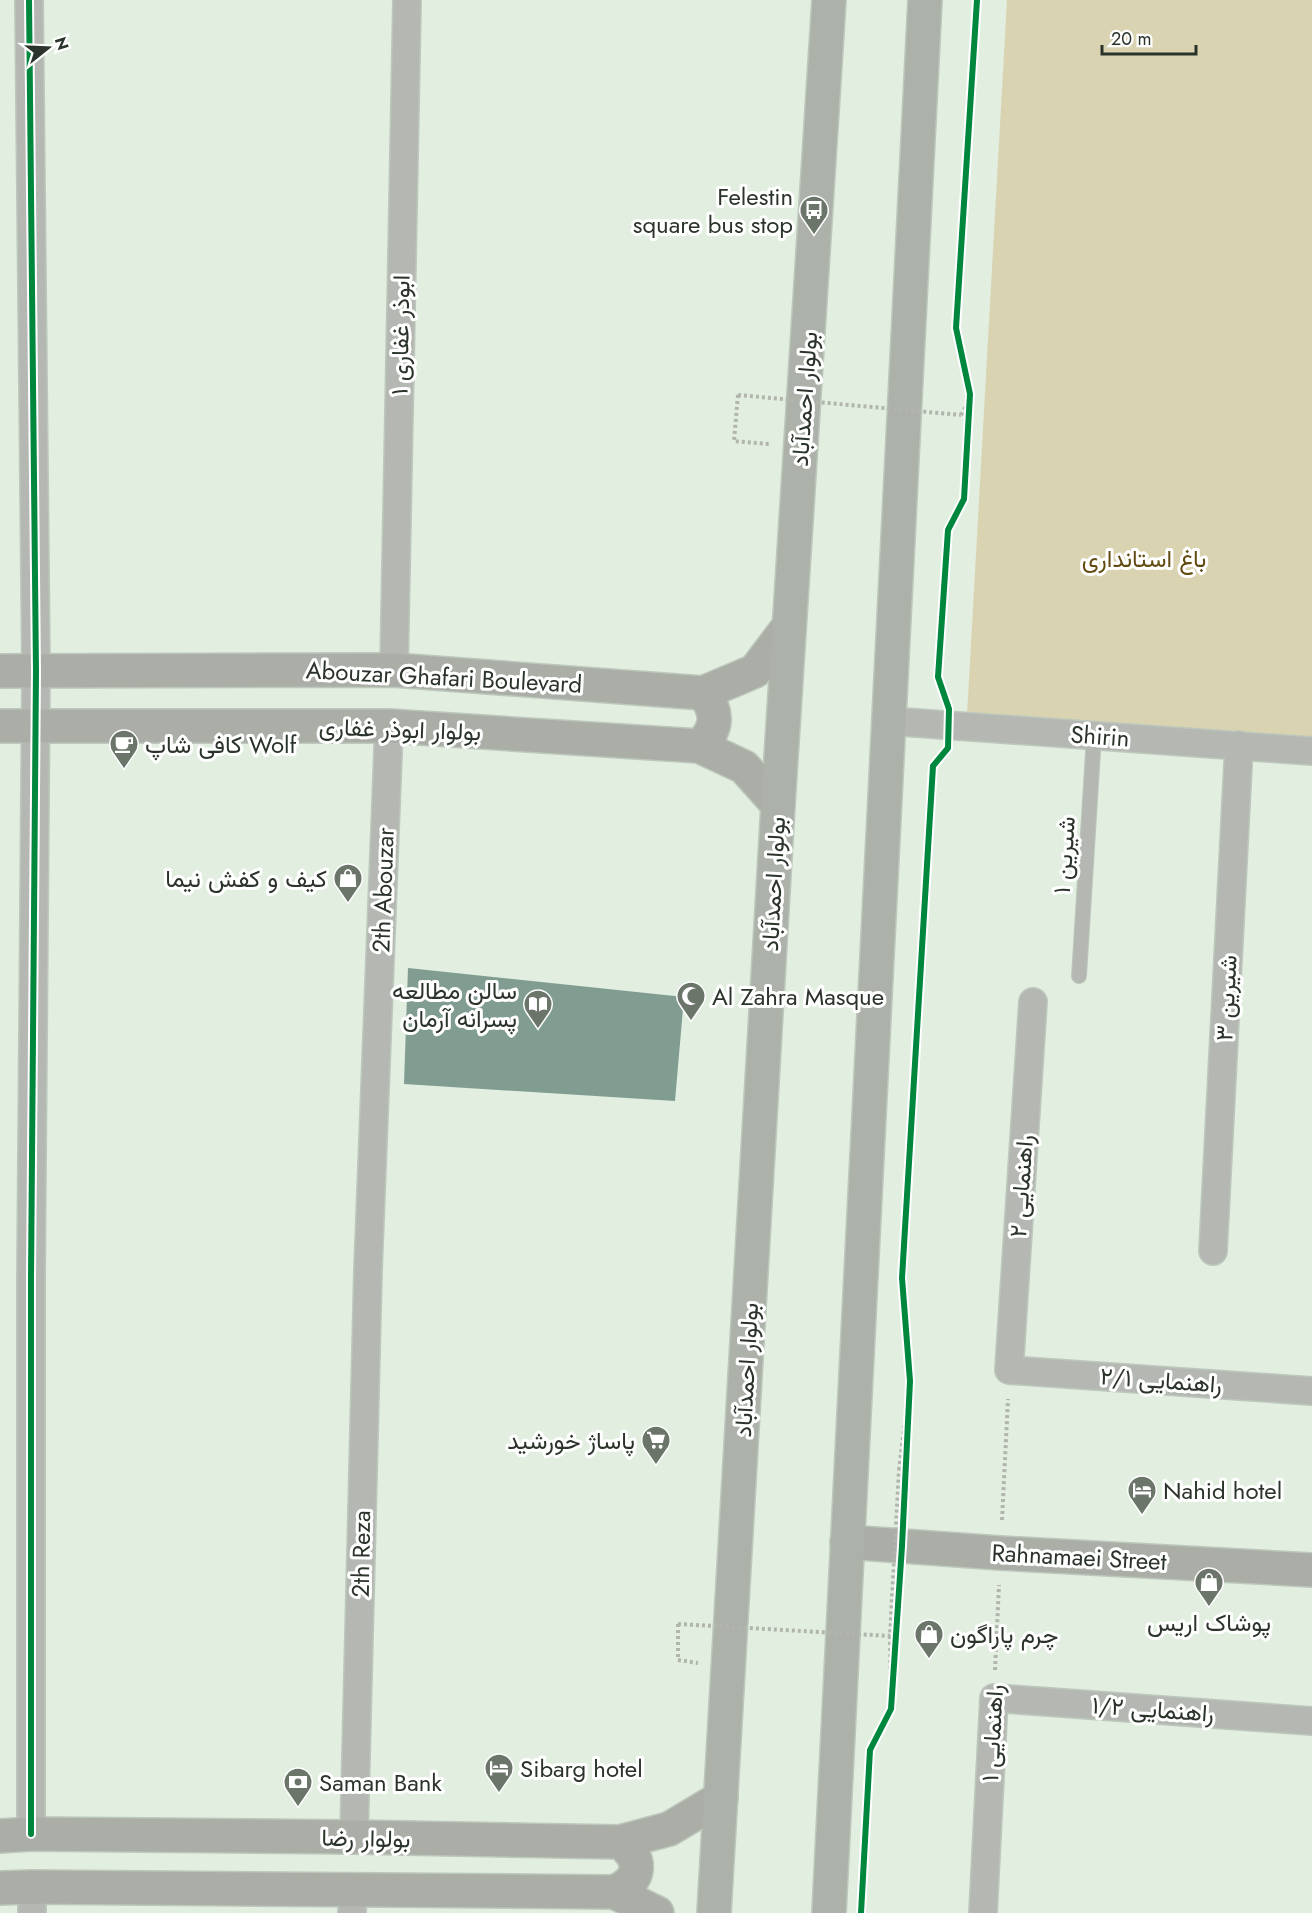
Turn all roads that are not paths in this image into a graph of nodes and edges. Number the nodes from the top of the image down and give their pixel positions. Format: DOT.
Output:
graph roads {
  1 [pos="29,0"];
  2 [pos="407,0"];
  3 [pos="830,0"];
  4 [pos="924,0"];
  5 [pos="789,626"];
  6 [pos="394,670"];
  7 [pos="0,671"];
  8 [pos="36,671"];
  9 [pos="703,693"];
  10 [pos="888,721"];
  11 [pos="35,725"];
  12 [pos="0,726"];
  13 [pos="389,726"];
  14 [pos="1094,736"];
  15 [pos="1239,745"];
  16 [pos="699,746"];
  17 [pos="1312,751"];
  18 [pos="778,805"];
  19 [pos="1078,976"];
  20 [pos="1033,1002"];
  21 [pos="1213,1251"];
  22 [pos="368,1270"];
  23 [pos="1009,1370"];
  24 [pos="1312,1391"];
  25 [pos="847,1542"];
  26 [pos="1312,1570"];
  27 [pos="994,1698"];
  28 [pos="1312,1721"];
  29 [pos="721,1798"];
  30 [pos="16,1835"];
  31 [pos="354,1837"];
  32 [pos="620,1842"];
  33 [pos="0,1888"];
  34 [pos="614,1892"];
  35 [pos="32,1900"];
  36 [pos="353,1901"];
  37 [pos="657,1913"];
  38 [pos="714,1913"];
  39 [pos="829,1913"];
  40 [pos="983,1913"];
  1 -- 8 [label="street"];
  2 -- 6 [label="street, ابوذر غفاری ۱"];
  3 -- 5 [label="main road, بولوار احمدآباد"];
  4 -- 10 [label="main road"];
  5 -- 9 [label="street, Abouzar Ghafari Boulevard"];
  5 -- 18 [label="main road, بولوار احمدآباد"];
  6 -- 8 [label="street, Abouzar Ghafari Boulevard"];
  6 -- 9 [label="street, Abouzar Ghafari Boulevard"];
  7 -- 8 [label="street, Abouzar Ghafari Boulevard"];
  8 -- 11 [label="street"];
  9 -- 16 [label="street"];
  10 -- 14 [label="street, Shirin"];
  10 -- 25 [label="main road"];
  11 -- 12 [label="street, بولوار ابوذر غفاری"];
  11 -- 13 [label="street, بولوار ابوذر غفاری"];
  11 -- 30 [label="street"];
  13 -- 16 [label="street, بولوار ابوذر غفاری"];
  13 -- 22 [label="street, 2th Abouzar"];
  14 -- 15 [label="street, Shirin"];
  14 -- 19 [label="lane, شیرین ۱"];
  15 -- 17 [label="street, Shirin"];
  15 -- 21 [label="street, شیرین ۳"];
  16 -- 18 [label="street, بولوار ابوذر غفاری"];
  18 -- 29 [label="main road, بولوار احمدآباد"];
  20 -- 23 [label="street, راهنمایی ۲"];
  22 -- 31 [label="street, 2th Reza"];
  23 -- 24 [label="street, راهنمایی ۲/۱"];
  25 -- 26 [label="street, Rahnamaei Street"];
  25 -- 39 [label="main road"];
  27 -- 28 [label="street, راهنمایی ۱/۲"];
  27 -- 40 [label="street, راهنمایی ۱"];
  29 -- 32 [label="street, بولوار رضا"];
  29 -- 38 [label="main road, بولوار احمدآباد"];
  30 -- 31 [label="street, بولوار رضا"];
  31 -- 32 [label="street, بولوار رضا"];
  32 -- 34 [label="street"];
  33 -- 35 [label="street"];
  34 -- 36 [label="street"];
  34 -- 37 [label="street"];
  35 -- 36 [label="street"];
}
